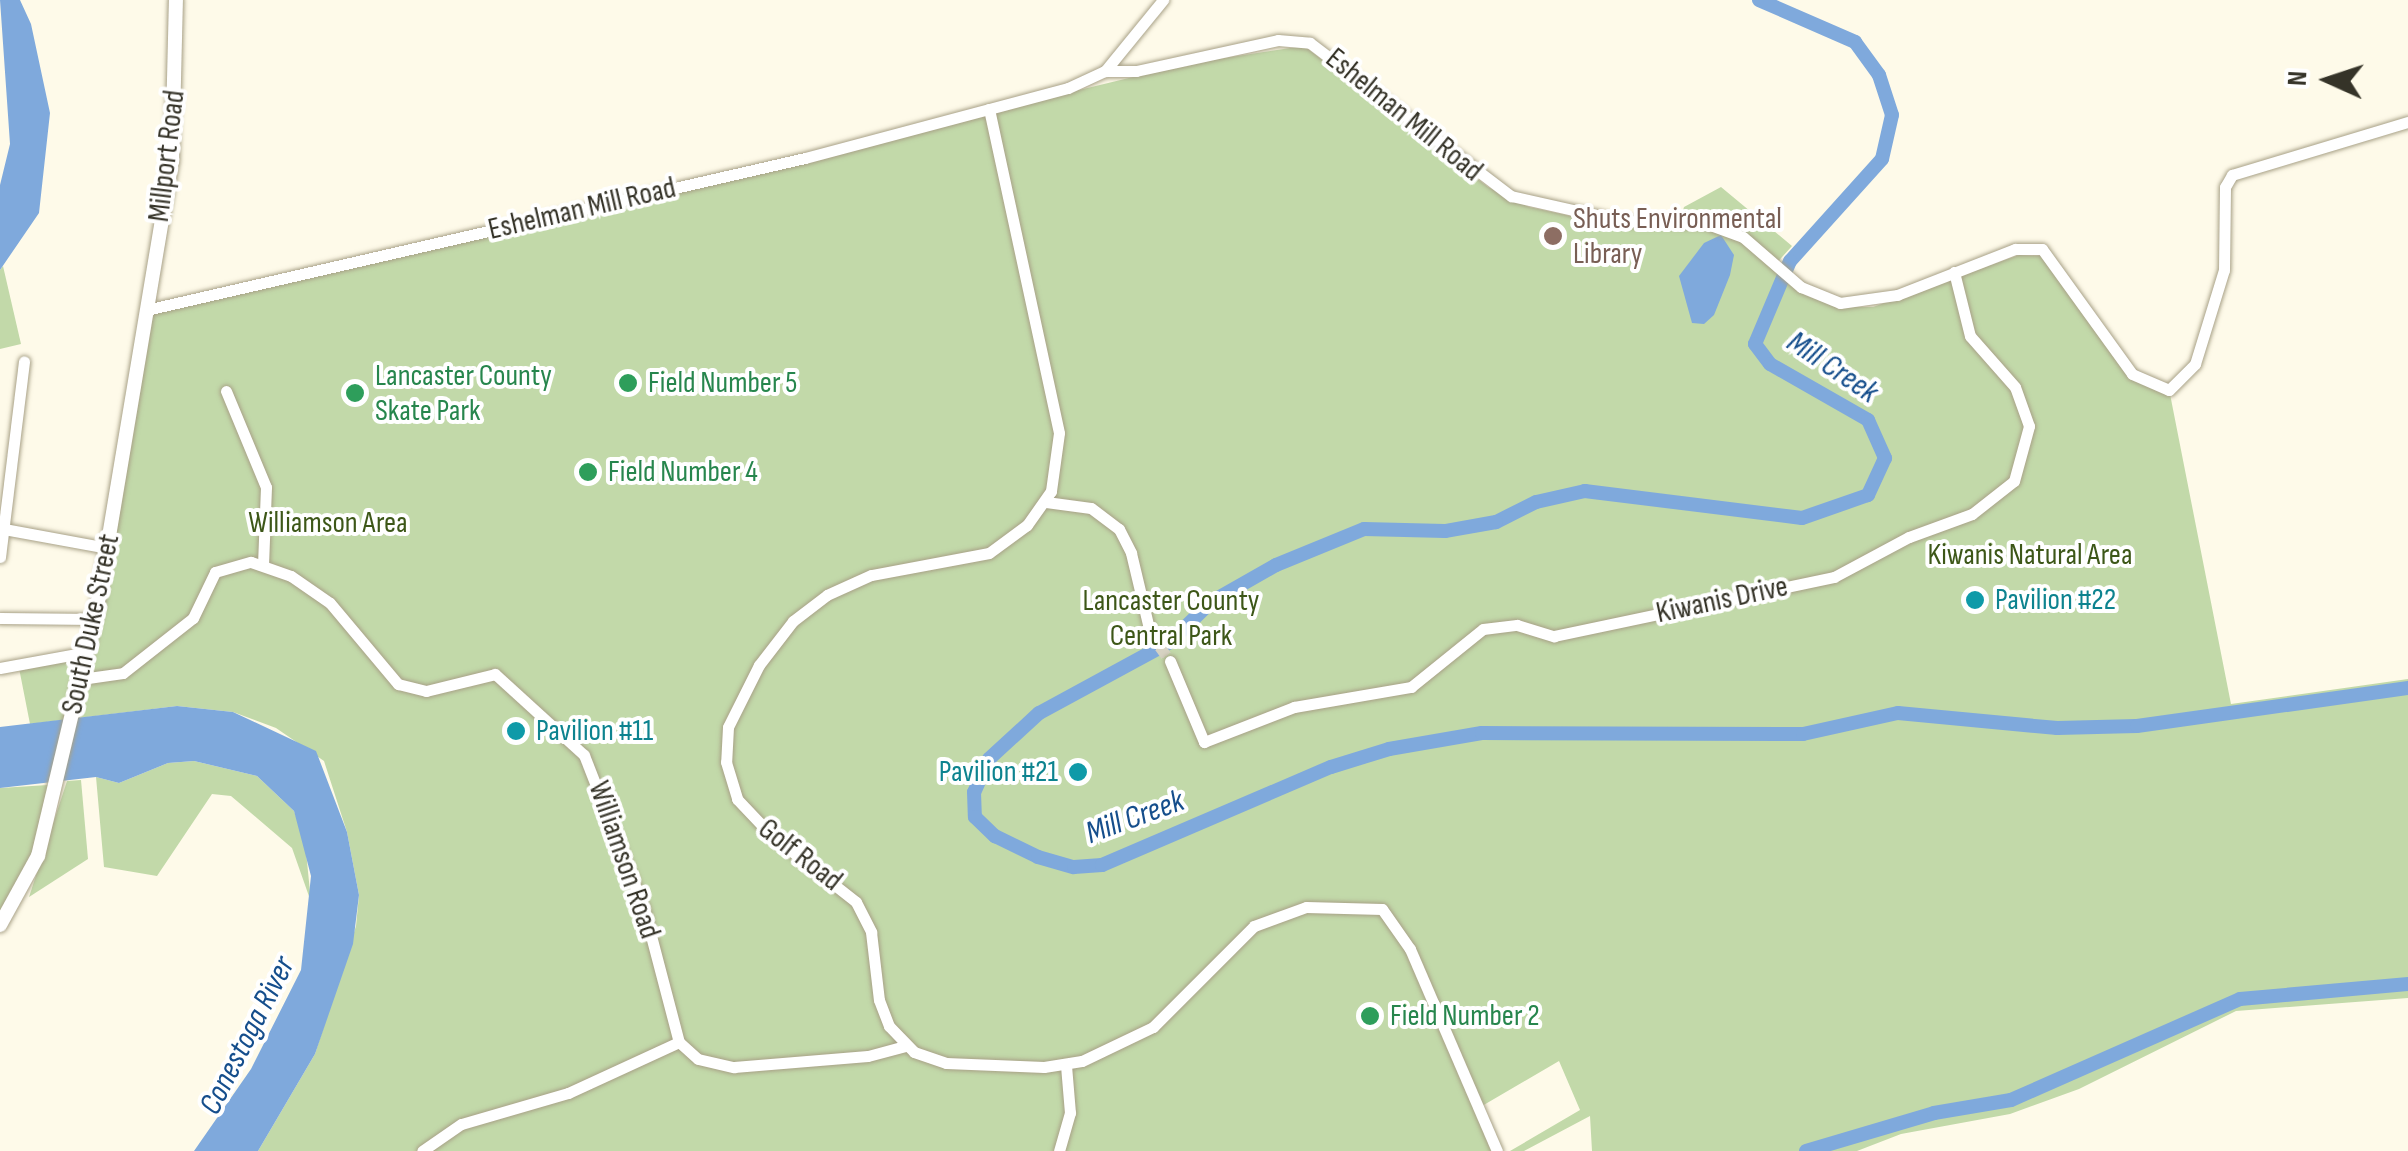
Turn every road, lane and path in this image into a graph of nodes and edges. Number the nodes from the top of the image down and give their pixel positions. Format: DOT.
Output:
graph roads {
  1 [pos="176,0"];
  2 [pos="1163,0"];
  3 [pos="1104,71"];
  4 [pos="989,109"];
  5 [pos="2408,122"];
  6 [pos="1954,272"];
  7 [pos="146,310"];
  8 [pos="24,361"];
  9 [pos="226,391"];
  10 [pos="1046,502"];
  11 [pos="4,529"];
  12 [pos="108,548"];
  13 [pos="0,557"];
  14 [pos="263,564"];
  15 [pos="0,618"];
  16 [pos="95,618"];
  17 [pos="1150,632"];
  18 [pos="87,652"];
  19 [pos="1170,661"];
  20 [pos="0,668"];
  21 [pos="81,679"];
  22 [pos="0,925"];
  23 [pos="678,1042"];
  24 [pos="906,1046"];
  25 [pos="1066,1065"];
  26 [pos="422,1151"];
  27 [pos="1059,1151"];
  28 [pos="1497,1151"];
  1 -- 7 [label="main road, Millport Road"];
  2 -- 3 [label="street"];
  3 -- 4 [label="street, Eshelman Mill Road"];
  3 -- 6 [label="street, Eshelman Mill Road"];
  4 -- 7 [label="street, Eshelman Mill Road"];
  4 -- 10 [label="street, Golf Road"];
  5 -- 6 [label="street, Eshelman Mill Road"];
  6 -- 19 [label="street, Kiwanis Drive"];
  7 -- 12 [label="main road, South Duke Street"];
  8 -- 11 [label="street"];
  9 -- 14 [label="street"];
  10 -- 17 [label="street"];
  10 -- 24 [label="street, Golf Road"];
  11 -- 12 [label="street"];
  11 -- 13 [label="street"];
  12 -- 16 [label="main road, South Duke Street"];
  14 -- 21 [label="street"];
  14 -- 23 [label="street, Williamson Road"];
  15 -- 16 [label="street"];
  16 -- 18 [label="main road, South Duke Street"];
  18 -- 20 [label="street"];
  18 -- 21 [label="main road, South Duke Street"];
  21 -- 22 [label="main road, South Duke Street"];
  23 -- 24 [label="street"];
  23 -- 26 [label="street"];
  24 -- 25 [label="street"];
  25 -- 27 [label="street"];
  25 -- 28 [label="street"];
}
